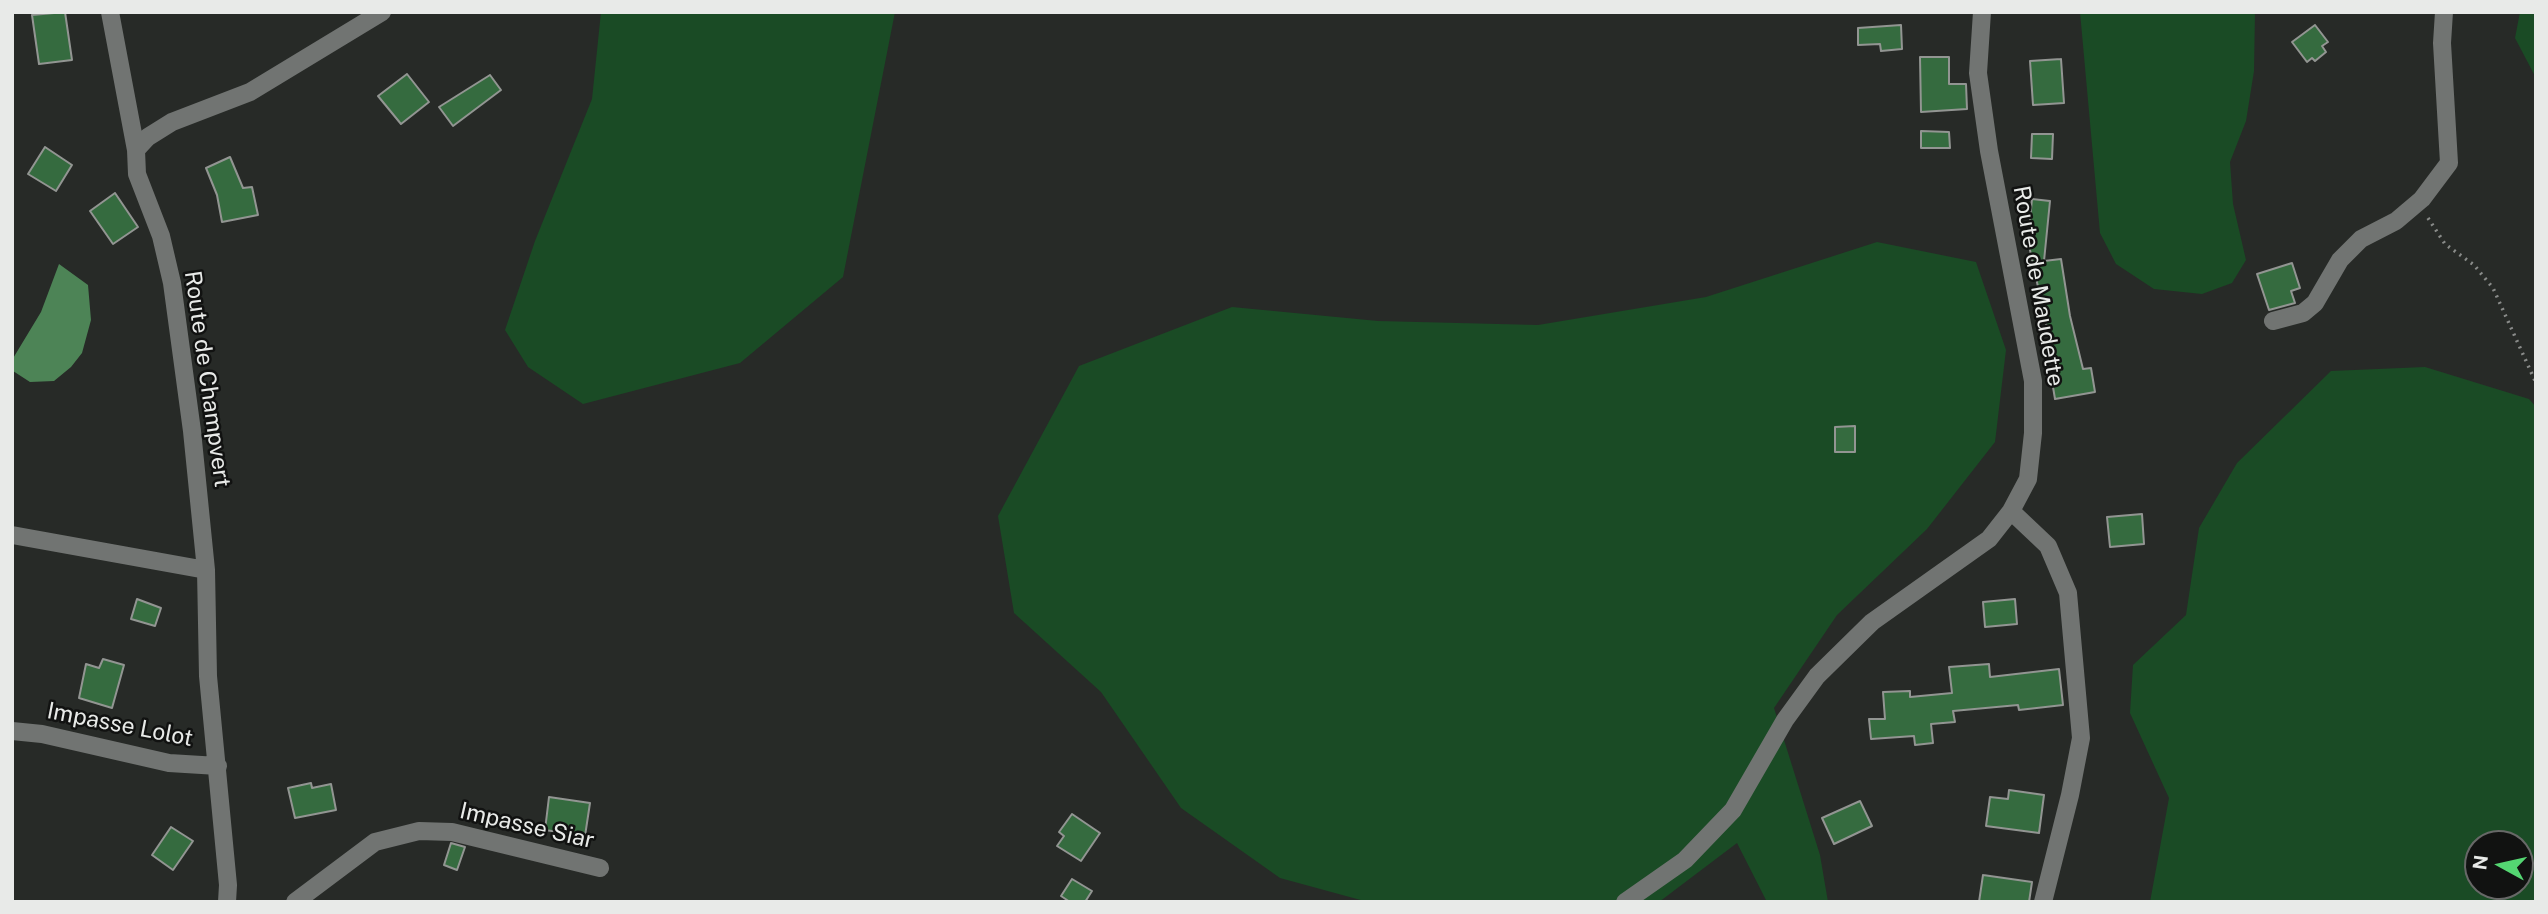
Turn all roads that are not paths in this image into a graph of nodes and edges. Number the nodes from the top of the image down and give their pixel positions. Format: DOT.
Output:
graph roads {
  1 [pos="110,12"];
  2 [pos="382,12"];
  3 [pos="1982,12"];
  4 [pos="2444,12"];
  5 [pos="136,150"];
  6 [pos="2273,321"];
  7 [pos="2011,511"];
  8 [pos="12,535"];
  9 [pos="206,570"];
  10 [pos="12,731"];
  11 [pos="218,766"];
  12 [pos="600,868"];
  13 [pos="227,902"];
  14 [pos="295,902"];
  15 [pos="1625,902"];
  16 [pos="2043,902"];
  1 -- 5 [label="street, Route de Champvert"];
  2 -- 5 [label="street"];
  3 -- 7 [label="street, Route de Maudette"];
  4 -- 6 [label="street"];
  5 -- 9 [label="street, Route de Champvert"];
  7 -- 15 [label="street, Route de Maudette"];
  7 -- 16 [label="street"];
  8 -- 9 [label="street"];
  9 -- 11 [label="street, Route de Champvert"];
  10 -- 11 [label="street, Impasse Lolot"];
  11 -- 13 [label="street, Route de Champvert"];
  12 -- 14 [label="street, Impasse Siar"];
}
